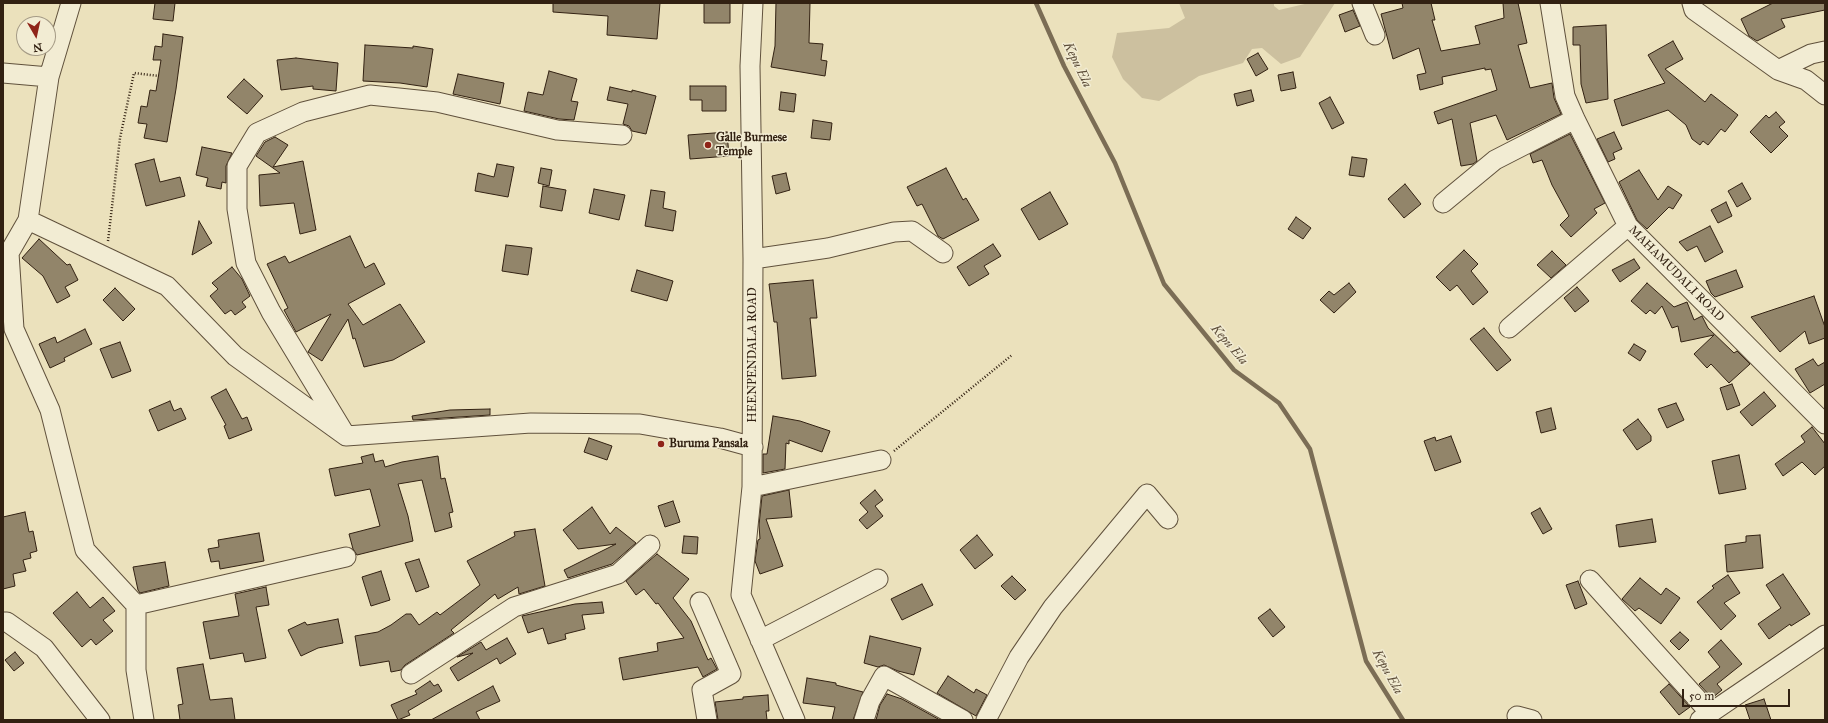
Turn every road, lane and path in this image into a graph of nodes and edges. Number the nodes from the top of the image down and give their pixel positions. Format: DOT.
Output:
graph roads {
  1 [pos="70,3"];
  2 [pos="753,3"];
  3 [pos="1362,3"];
  4 [pos="1550,3"];
  5 [pos="1692,3"];
  6 [pos="1374,35"];
  7 [pos="1825,51"];
  8 [pos="1778,70"];
  9 [pos="3,73"];
  10 [pos="159,76"];
  11 [pos="49,77"];
  12 [pos="1825,95"];
  13 [pos="1575,119"];
  14 [pos="622,135"];
  15 [pos="1443,203"];
  16 [pos="28,220"];
  17 [pos="1628,226"];
  18 [pos="943,253"];
  19 [pos="107,256"];
  20 [pos="753,259"];
  21 [pos="1509,328"];
  22 [pos="1012,355"];
  23 [pos="1823,419"];
  24 [pos="346,436"];
  25 [pos="753,447"];
  26 [pos="882,460"];
  27 [pos="752,486"];
  28 [pos="1168,519"];
  29 [pos="650,545"];
  30 [pos="346,557"];
  31 [pos="878,579"];
  32 [pos="1590,580"];
  33 [pos="700,602"];
  34 [pos="136,605"];
  35 [pos="3,622"];
  36 [pos="1825,635"];
  37 [pos="760,640"];
  38 [pos="411,674"];
  39 [pos="1705,717"];
  40 [pos="100,720"];
  41 [pos="144,720"];
  42 [pos="707,720"];
  43 [pos="795,720"];
  44 [pos="864,720"];
  45 [pos="963,720"];
  46 [pos="986,720"];
  1 -- 11 [label="street"];
  2 -- 20 [label="street, HEENPENDALA ROAD"];
  3 -- 6 [label="street"];
  4 -- 13 [label="street, MAHAMUDALI ROAD"];
  5 -- 8 [label="street"];
  7 -- 8 [label="street"];
  8 -- 12 [label="street"];
  9 -- 11 [label="street"];
  10 -- 19 [label="path"];
  11 -- 16 [label="street"];
  13 -- 15 [label="street"];
  13 -- 17 [label="street, MAHAMUDALI ROAD"];
  14 -- 24 [label="street"];
  16 -- 19 [label="street"];
  16 -- 34 [label="street"];
  17 -- 21 [label="street"];
  17 -- 23 [label="street, MAHAMUDALI ROAD"];
  18 -- 20 [label="street"];
  19 -- 24 [label="street"];
  20 -- 25 [label="street, HEENPENDALA ROAD"];
  22 -- 26 [label="path"];
  24 -- 25 [label="street"];
  25 -- 27 [label="street, HEENPENDALA ROAD"];
  26 -- 27 [label="street"];
  27 -- 37 [label="street, HEENPENDALA ROAD"];
  28 -- 46 [label="street"];
  29 -- 38 [label="street"];
  30 -- 34 [label="street"];
  31 -- 37 [label="street"];
  32 -- 39 [label="street"];
  33 -- 42 [label="street"];
  34 -- 41 [label="street"];
  35 -- 40 [label="street"];
  36 -- 39 [label="street"];
  37 -- 43 [label="street, HEENPENDALA ROAD"];
  44 -- 45 [label="street"];
}
